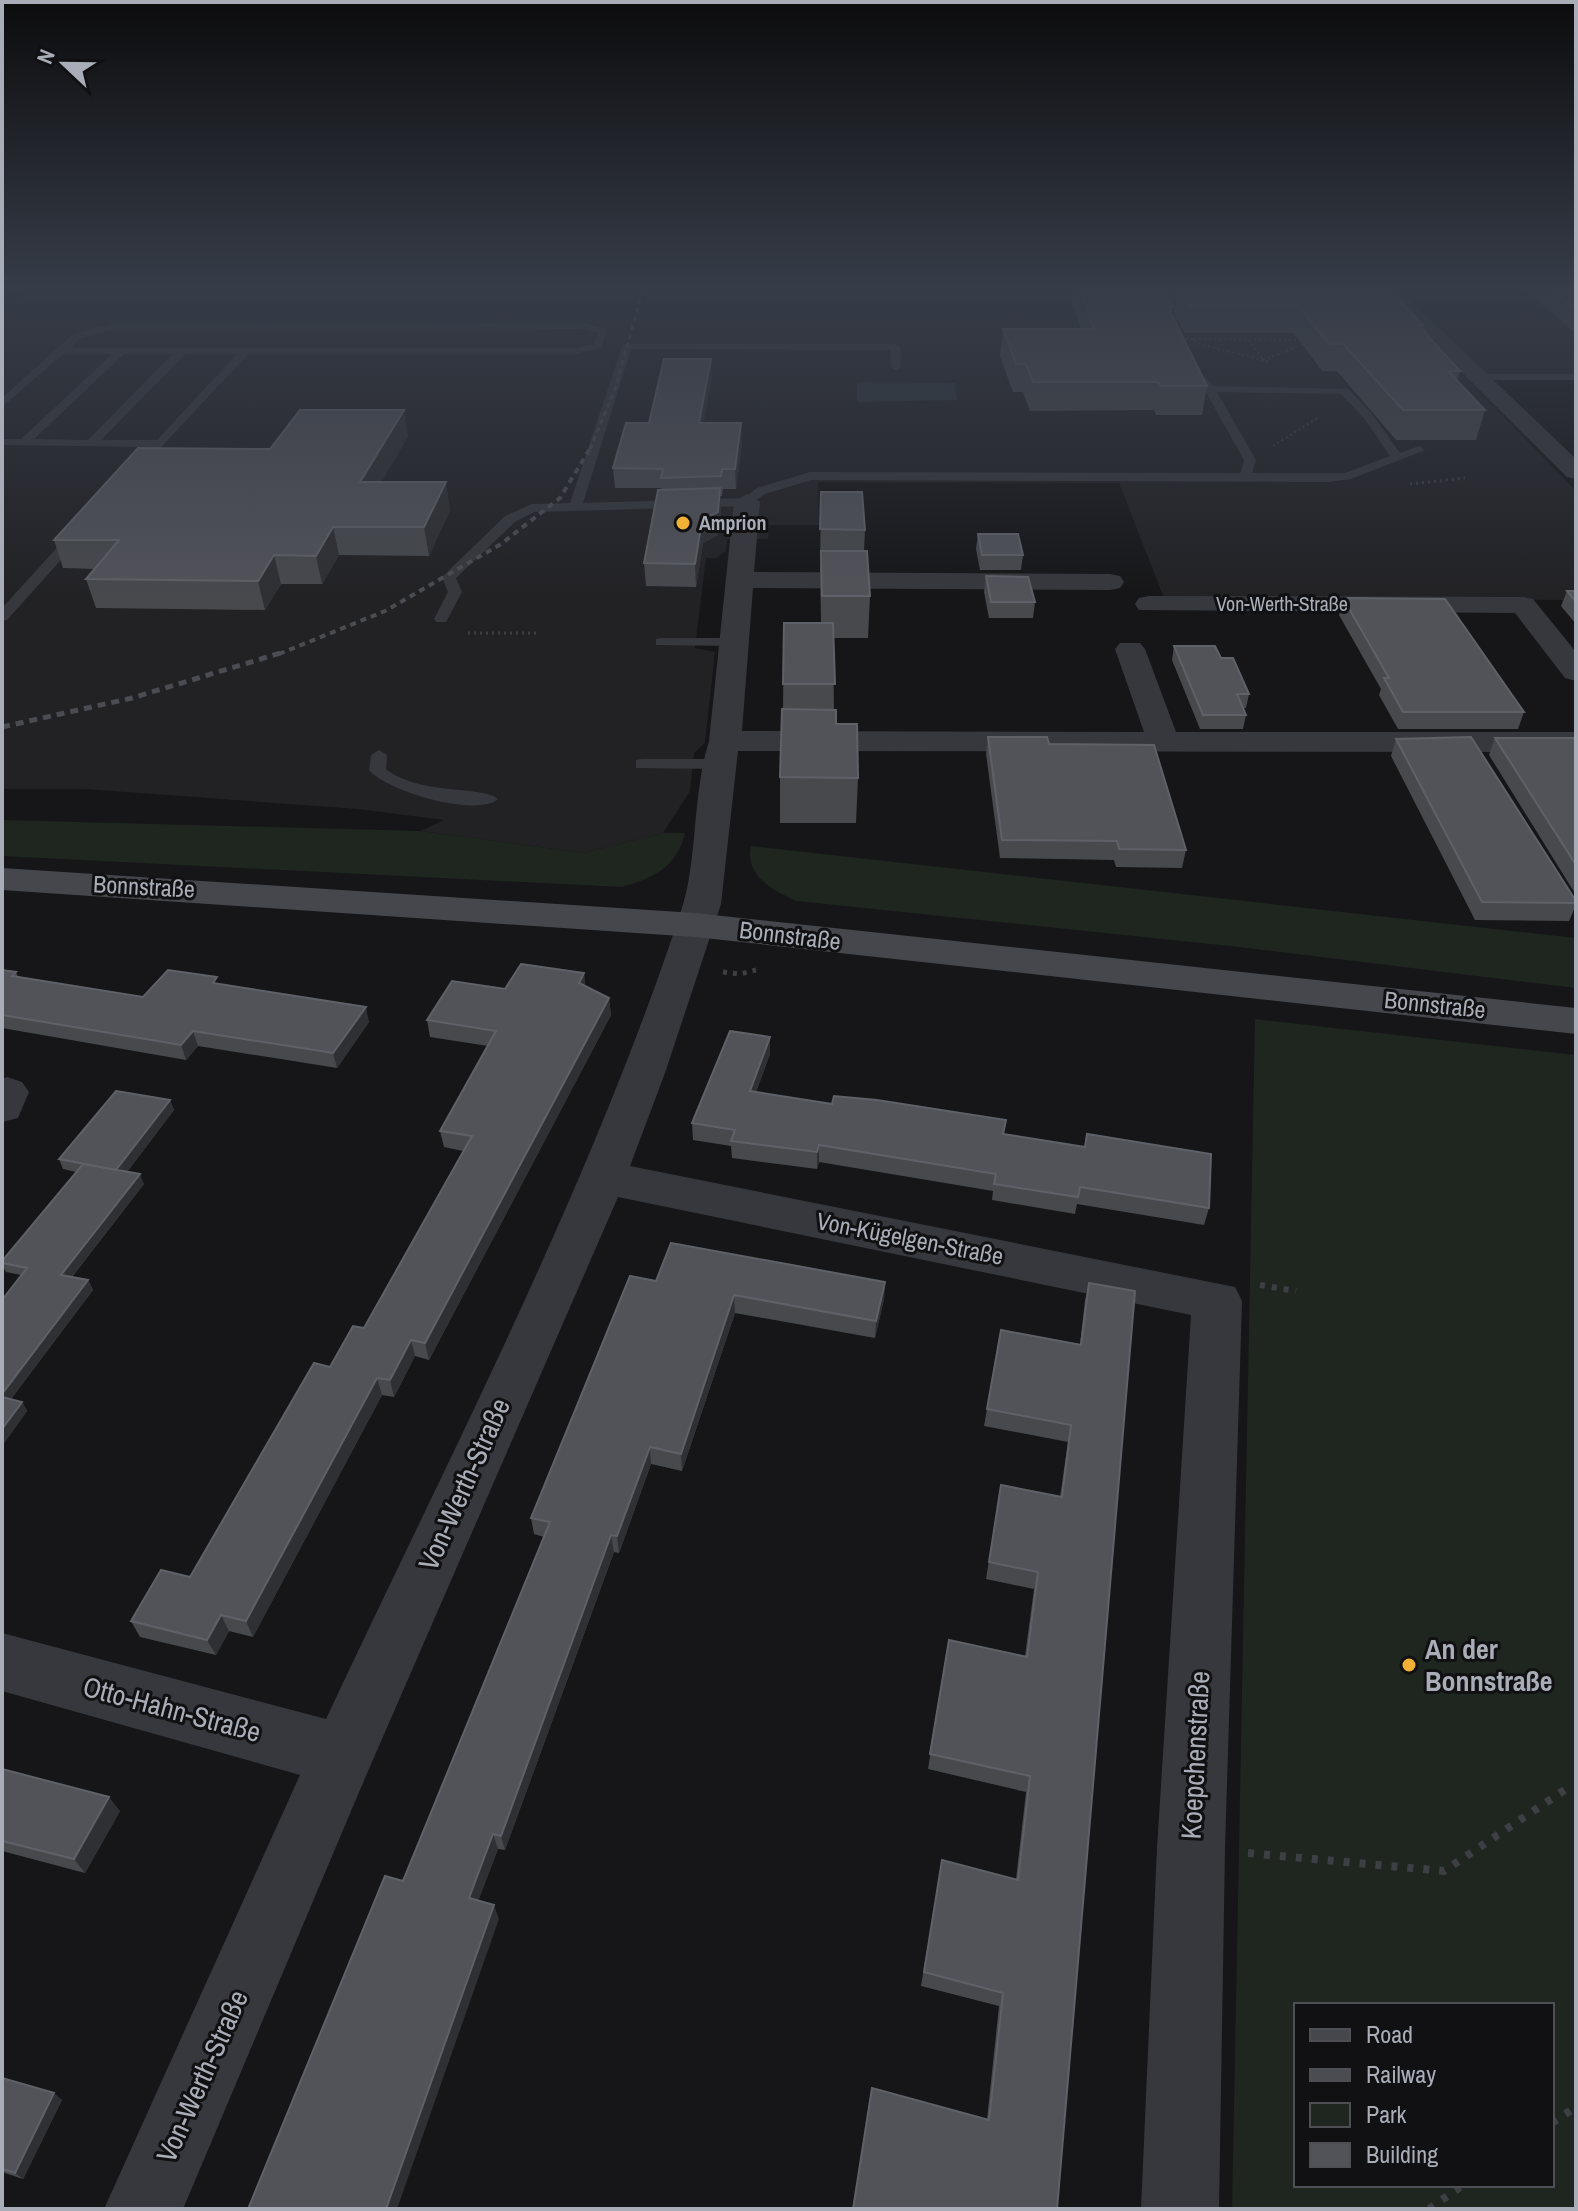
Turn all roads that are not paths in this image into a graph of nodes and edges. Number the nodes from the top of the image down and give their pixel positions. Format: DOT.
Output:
graph roads {
  1 [pos="17,390"];
  2 [pos="79,390"];
  3 [pos="143,390"];
  4 [pos="209,390"];
  5 [pos="613,390"];
  6 [pos="1211,390"];
  7 [pos="1339,390"];
  8 [pos="1487,390"];
  9 [pos="2,404"];
  10 [pos="2,442"];
  11 [pos="24,442"];
  12 [pos="91,443"];
  13 [pos="160,444"];
  14 [pos="1419,450"];
  15 [pos="1397,458"];
  16 [pos="1576,472"];
  17 [pos="1245,475"];
  18 [pos="128,478"];
  19 [pos="747,502"];
  20 [pos="576,505"];
  21 [pos="86,525"];
  22 [pos="740,580"];
  23 [pos="1110,582"];
  24 [pos="1149,604"];
  25 [pos="2,617"];
  26 [pos="441,619"];
  27 [pos="661,642"];
  28 [pos="736,642"];
  29 [pos="1130,649"];
  30 [pos="1576,672"];
  31 [pos="1163,740"];
  32 [pos="1576,742"];
  33 [pos="722,753"];
  34 [pos="379,755"];
  35 [pos="642,764"];
  36 [pos="489,799"];
  37 [pos="2,879"];
  38 [pos="695,925"];
  39 [pos="1576,1021"];
  40 [pos="603,1177"];
  41 [pos="1217,1301"];
  42 [pos="2,1662"];
  43 [pos="342,1755"];
  44 [pos="143,2209"];
  45 [pos="1180,2209"];
  1 -- 9 [label="lane"];
  2 -- 11 [label="lane"];
  3 -- 12 [label="lane"];
  4 -- 13 [label="lane"];
  5 -- 20 [label="lane"];
  6 -- 17 [label="lane"];
  7 -- 15 [label="lane"];
  8 -- 16 [label="street"];
  10 -- 11 [label="lane"];
  11 -- 12 [label="lane"];
  12 -- 13 [label="lane"];
  13 -- 18 [label="lane"];
  14 -- 15 [label="lane"];
  15 -- 17 [label="lane"];
  17 -- 19 [label="lane"];
  19 -- 20 [label="lane"];
  19 -- 22 [label="street, Von-Werth-Straße"];
  20 -- 26 [label="lane"];
  21 -- 25 [label="lane"];
  22 -- 23 [label="street"];
  22 -- 28 [label="street, Von-Werth-Straße"];
  24 -- 30 [label="street, Von-Werth-Straße"];
  27 -- 28 [label="lane"];
  28 -- 33 [label="street, Von-Werth-Straße"];
  29 -- 31 [label="street"];
  31 -- 32 [label="street"];
  31 -- 33 [label="street"];
  33 -- 35 [label="lane"];
  33 -- 38 [label="street, Von-Werth-Straße"];
  34 -- 36 [label="lane"];
  37 -- 38 [label="main road, Bonnstraße"];
  38 -- 39 [label="main road, Bonnstraße"];
  38 -- 40 [label="street, Von-Werth-Straße"];
  40 -- 41 [label="street, Von-Kügelgen-Straße"];
  40 -- 43 [label="street, Von-Werth-Straße"];
  41 -- 45 [label="street, Koepchenstraße"];
  42 -- 43 [label="street, Otto-Hahn-Straße"];
  43 -- 44 [label="street, Von-Werth-Straße"];
}
